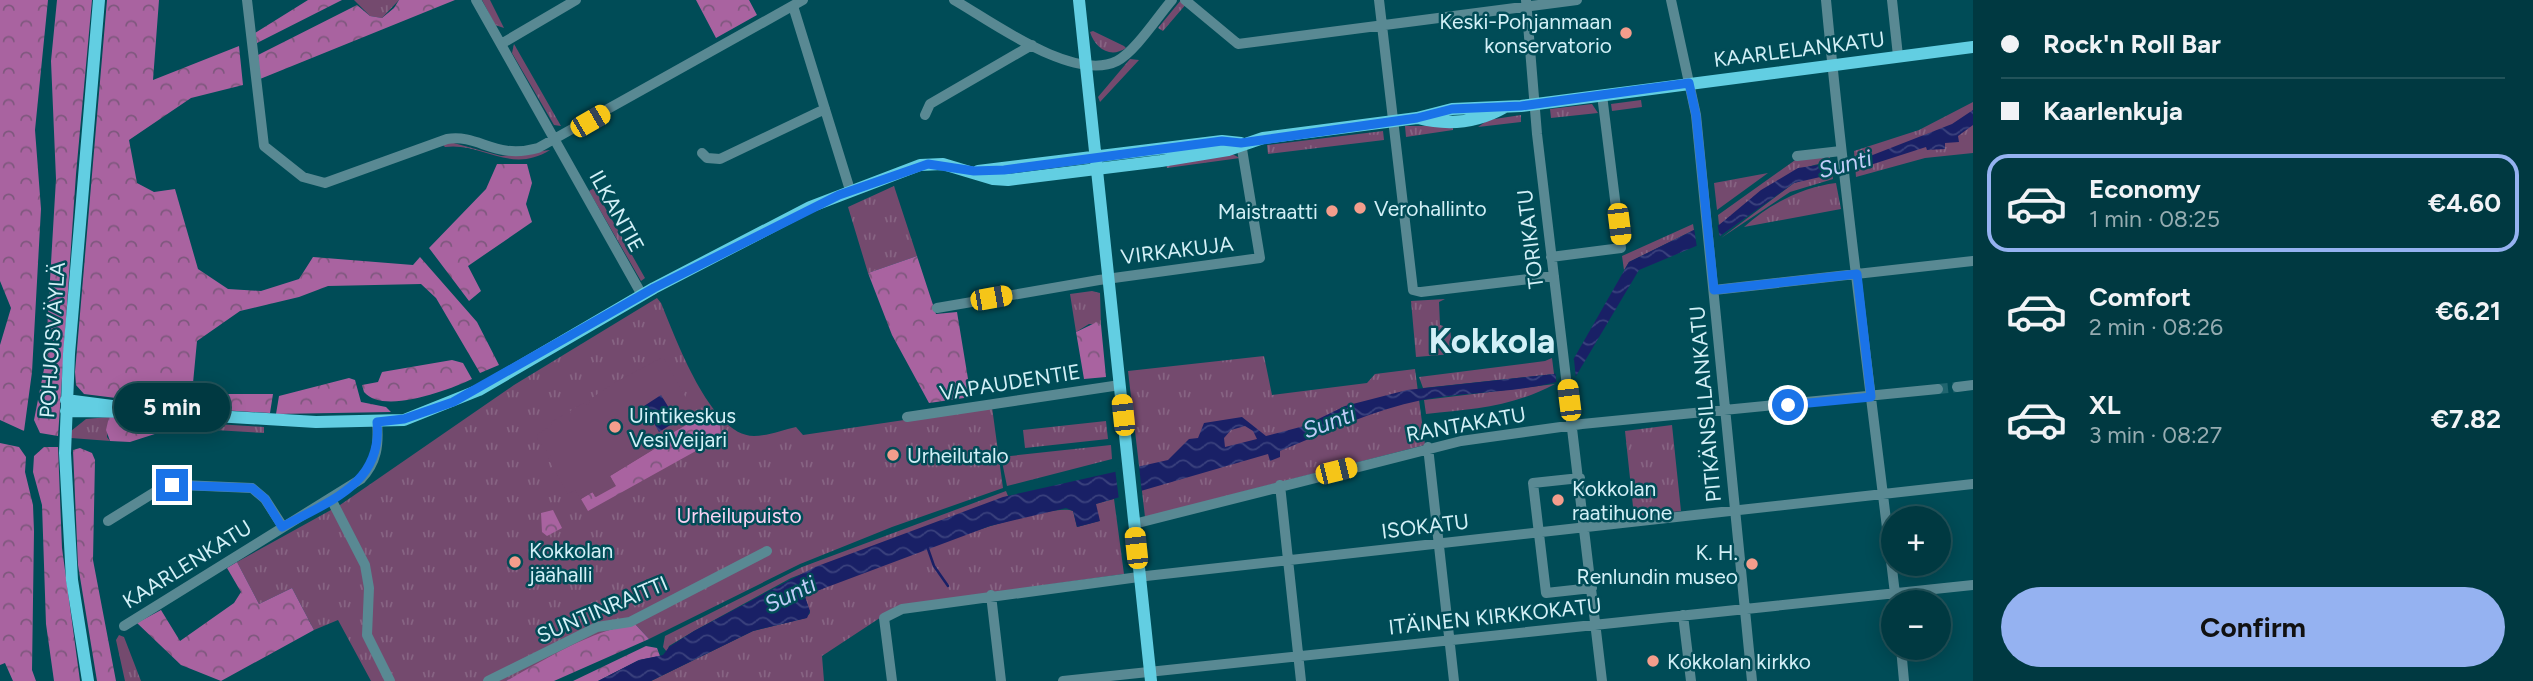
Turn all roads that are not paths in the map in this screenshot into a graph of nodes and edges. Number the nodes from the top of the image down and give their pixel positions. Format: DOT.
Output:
graph roads {
  1 [pos="99,0"];
  2 [pos="247,0"];
  3 [pos="476,0"];
  4 [pos="576,0"];
  5 [pos="803,0"];
  6 [pos="954,0"];
  7 [pos="1079,0"];
  8 [pos="1172,0"];
  9 [pos="1185,0"];
  10 [pos="1379,0"];
  11 [pos="1577,0"];
  12 [pos="1671,0"];
  13 [pos="1826,0"];
  14 [pos="1892,0"];
  15 [pos="1526,4"];
  16 [pos="793,6"];
  17 [pos="1381,26"];
  18 [pos="500,44"];
  19 [pos="1032,45"];
  20 [pos="1973,47"];
  21 [pos="1898,56"];
  22 [pos="1832,64"];
  23 [pos="1087,65"];
  24 [pos="1689,83"];
  25 [pos="1602,95"];
  26 [pos="1534,104"];
  27 [pos="825,109"];
  28 [pos="925,115"];
  29 [pos="1392,121"];
  30 [pos="555,140"];
  31 [pos="1241,143"];
  32 [pos="702,153"];
  33 [pos="1842,155"];
  34 [pos="1797,156"];
  35 [pos="1097,164"];
  36 [pos="850,190"];
  37 [pos="1551,257"];
  38 [pos="1973,261"];
  39 [pos="1857,274"];
  40 [pos="1554,275"];
  41 [pos="1109,278"];
  42 [pos="1714,290"];
  43 [pos="642,295"];
  44 [pos="937,308"];
  45 [pos="1120,385"];
  46 [pos="1973,385"];
  47 [pos="1957,387"];
  48 [pos="1938,388"];
  49 [pos="1871,397"];
  50 [pos="66,406"];
  51 [pos="1723,412"];
  52 [pos="907,417"];
  53 [pos="377,422"];
  54 [pos="1573,426"];
  55 [pos="1428,447"];
  56 [pos="1580,478"];
  57 [pos="1973,484"];
  58 [pos="1280,485"];
  59 [pos="1883,494"];
  60 [pos="331,499"];
  61 [pos="1734,510"];
  62 [pos="108,521"];
  63 [pos="1133,524"];
  64 [pos="1585,526"];
  65 [pos="282,527"];
  66 [pos="1539,531"];
  67 [pos="1440,543"];
  68 [pos="767,551"];
  69 [pos="1290,561"];
  70 [pos="1139,577"];
  71 [pos="1973,585"];
  72 [pos="1591,588"];
  73 [pos="1894,590"];
  74 [pos="1940,590"];
  75 [pos="991,595"];
  76 [pos="1881,598"];
  77 [pos="1744,608"];
  78 [pos="1683,614"];
  79 [pos="1595,624"];
  80 [pos="124,626"];
  81 [pos="1450,640"];
  82 [pos="1299,657"];
  83 [pos="1902,660"];
  84 [pos="1150,676"];
  85 [pos="88,681"];
  86 [pos="390,681"];
  87 [pos="488,681"];
  88 [pos="892,681"];
  89 [pos="1001,681"];
  90 [pos="1063,681"];
  91 [pos="1301,681"];
  92 [pos="1454,681"];
  93 [pos="1602,681"];
  94 [pos="1691,681"];
  95 [pos="1752,681"];
  96 [pos="1904,681"];
  1 -- 50 [label="main road, POHJOISVÄYLÄ"];
  2 -- 30 [label="street"];
  3 -- 18 [label="street, ILKANTIE"];
  4 -- 18 [label="street"];
  5 -- 16 [label="street"];
  6 -- 19 [label="street"];
  7 -- 23 [label="main road"];
  8 -- 23 [label="street"];
  9 -- 17 [label="street"];
  10 -- 17 [label="street"];
  11 -- 15 [label="street"];
  12 -- 24 [label="street, PITKÄNSILLANKATU"];
  13 -- 22 [label="street"];
  14 -- 21 [label="street"];
  15 -- 17 [label="street"];
  15 -- 26 [label="street, TORIKATU"];
  16 -- 27 [label="street"];
  16 -- 30 [label="street"];
  17 -- 29 [label="street"];
  18 -- 30 [label="street, ILKANTIE"];
  19 -- 23 [label="street"];
  19 -- 28 [label="street"];
  20 -- 21 [label="main road, KAARLELANKATU"];
  21 -- 22 [label="main road, KAARLELANKATU"];
  22 -- 24 [label="main road, KAARLELANKATU"];
  22 -- 33 [label="street"];
  23 -- 35 [label="main road"];
  24 -- 25 [label="main road, KAARLELANKATU"];
  24 -- 42 [label="street, PITKÄNSILLANKATU"];
  25 -- 26 [label="main road, KAARLELANKATU"];
  25 -- 37 [label="street"];
  26 -- 29 [label="main road, KAARLELANKATU"];
  26 -- 37 [label="street, TORIKATU"];
  27 -- 32 [label="street"];
  27 -- 36 [label="street"];
  29 -- 31 [label="main road, KAARLELANKATU"];
  29 -- 40 [label="street"];
  30 -- 43 [label="street, ILKANTIE"];
  31 -- 35 [label="main road, KAARLELANKATU"];
  31 -- 41 [label="street, VIRKAKUJA"];
  33 -- 34 [label="street"];
  33 -- 39 [label="street"];
  35 -- 36 [label="main road, KAARLELANKATU"];
  35 -- 41 [label="main road"];
  36 -- 43 [label="main road, KAARLELANKATU"];
  37 -- 40 [label="street, TORIKATU"];
  38 -- 39 [label="street"];
  39 -- 42 [label="street"];
  39 -- 49 [label="street"];
  40 -- 54 [label="street, TORIKATU"];
  41 -- 44 [label="street"];
  41 -- 45 [label="main road"];
  42 -- 51 [label="street, PITKÄNSILLANKATU"];
  43 -- 53 [label="main road, KAARLELANKATU"];
  45 -- 52 [label="street, VAPAUDENTIE"];
  45 -- 63 [label="main road"];
  46 -- 47 [label="street"];
  48 -- 49 [label="street, RANTAKATU"];
  49 -- 51 [label="street, RANTAKATU"];
  49 -- 59 [label="street"];
  50 -- 53 [label="main road, KAARLELANKATU"];
  50 -- 85 [label="main road, POHJOISVÄYLÄ"];
  51 -- 54 [label="street, RANTAKATU"];
  51 -- 61 [label="street, PITKÄNSILLANKATU"];
  53 -- 60 [label="street, KAARLENKATU"];
  54 -- 55 [label="street, RANTAKATU"];
  54 -- 56 [label="street, TORIKATU"];
  55 -- 58 [label="street, RANTAKATU"];
  55 -- 67 [label="street"];
  56 -- 64 [label="street, TORIKATU"];
  56 -- 66 [label="street"];
  57 -- 59 [label="street, ISOKATU"];
  58 -- 63 [label="street, RANTAKATU"];
  58 -- 69 [label="street"];
  59 -- 61 [label="street, ISOKATU"];
  59 -- 73 [label="street"];
  60 -- 65 [label="street, KAARLENKATU"];
  60 -- 86 [label="street"];
  61 -- 64 [label="street, ISOKATU"];
  61 -- 77 [label="street, PITKÄNSILLANKATU"];
  62 -- 65 [label="street"];
  63 -- 70 [label="main road"];
  64 -- 66 [label="street, ISOKATU"];
  64 -- 72 [label="street, TORIKATU"];
  65 -- 80 [label="street, KAARLENKATU"];
  66 -- 67 [label="street, ISOKATU"];
  66 -- 72 [label="street"];
  67 -- 69 [label="street, ISOKATU"];
  67 -- 81 [label="street"];
  68 -- 87 [label="street, SUNTINRAITTI"];
  69 -- 70 [label="street, ISOKATU"];
  69 -- 82 [label="street"];
  70 -- 75 [label="street, ISOKATU"];
  70 -- 84 [label="main road"];
  71 -- 74 [label="street, ITÄINEN KIRKKOKATU"];
  72 -- 79 [label="street, TORIKATU"];
  75 -- 88 [label="street, ISOKATU"];
  75 -- 89 [label="street"];
  76 -- 77 [label="street, ITÄINEN KIRKKOKATU"];
  77 -- 78 [label="street, ITÄINEN KIRKKOKATU"];
  77 -- 95 [label="street, PITKÄNSILLANKATU"];
  78 -- 79 [label="street, ITÄINEN KIRKKOKATU"];
  78 -- 94 [label="street"];
  79 -- 81 [label="street, ITÄINEN KIRKKOKATU"];
  79 -- 93 [label="street, TORIKATU"];
  81 -- 82 [label="street, ITÄINEN KIRKKOKATU"];
  81 -- 92 [label="street"];
  82 -- 84 [label="street, ITÄINEN KIRKKOKATU"];
  82 -- 91 [label="street"];
  83 -- 96 [label="street"];
  84 -- 90 [label="street, ITÄINEN KIRKKOKATU"];
}
